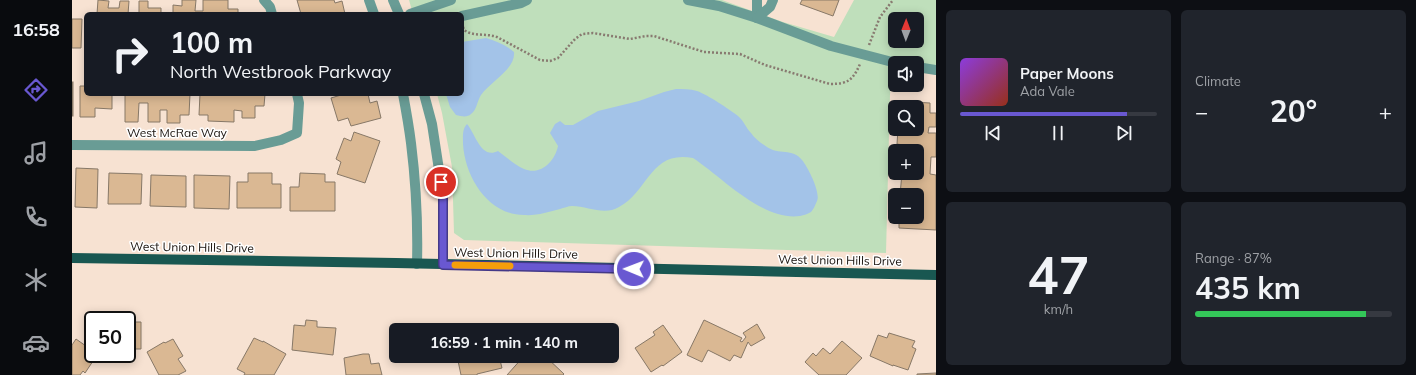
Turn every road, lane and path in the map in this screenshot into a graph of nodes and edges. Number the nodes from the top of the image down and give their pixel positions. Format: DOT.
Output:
graph roads {
  1 [pos="264,0"];
  2 [pos="369,0"];
  3 [pos="393,0"];
  4 [pos="451,0"];
  5 [pos="527,0"];
  6 [pos="688,0"];
  7 [pos="757,0"];
  8 [pos="773,0"];
  9 [pos="893,0"];
  10 [pos="271,12"];
  11 [pos="373,12"];
  12 [pos="398,12"];
  13 [pos="416,12"];
  14 [pos="464,16"];
  15 [pos="757,18"];
  16 [pos="464,30"];
  17 [pos="864,56"];
  18 [pos="888,61"];
  19 [pos="924,68"];
  20 [pos="936,70"];
  21 [pos="297,96"];
  22 [pos="403,96"];
  23 [pos="425,96"];
  24 [pos="72,144"];
  25 [pos="72,258"];
  26 [pos="417,264"];
  27 [pos="443,265"];
  28 [pos="936,275"];
  1 -- 10 [label="street"];
  2 -- 11 [label="street"];
  3 -- 12 [label="street"];
  4 -- 13 [label="street"];
  5 -- 14 [label="street"];
  6 -- 15 [label="street"];
  7 -- 15 [label="street"];
  8 -- 15 [label="street"];
  9 -- 17 [label="path"];
  15 -- 17 [label="street"];
  16 -- 17 [label="path"];
  17 -- 18 [label="street"];
  19 -- 20 [label="street"];
  21 -- 24 [label="street, West McRae Way"];
  22 -- 26 [label="street"];
  23 -- 27 [label="street"];
  25 -- 26 [label="main road, West Union Hills Drive"];
  26 -- 27 [label="main road, West Union Hills Drive"];
  27 -- 28 [label="main road, West Union Hills Drive"];
}
